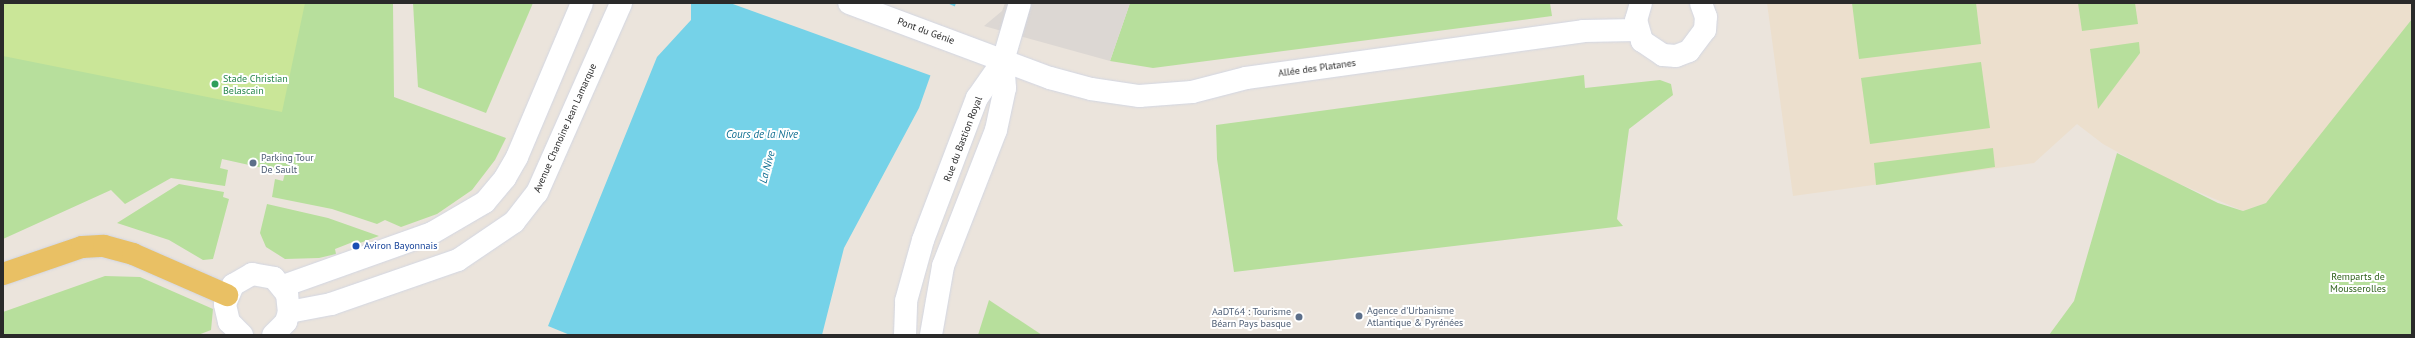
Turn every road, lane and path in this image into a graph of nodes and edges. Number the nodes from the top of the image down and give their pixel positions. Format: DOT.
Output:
graph roads {
  1 [pos="582,3"];
  2 [pos="621,3"];
  3 [pos="849,3"];
  4 [pos="1020,3"];
  5 [pos="1641,3"];
  6 [pos="1701,3"];
  7 [pos="1637,30"];
  8 [pos="1003,61"];
  9 [pos="3,274"];
  10 [pos="282,286"];
  11 [pos="227,295"];
  12 [pos="289,312"];
  13 [pos="242,335"];
  14 [pos="273,335"];
  15 [pos="905,335"];
  16 [pos="930,335"];
  1 -- 10 [label="street"];
  2 -- 12 [label="street, Avenue Chanoine Jean Lamarque"];
  3 -- 8 [label="street, Pont du Génie"];
  4 -- 8 [label="street"];
  5 -- 7 [label="street"];
  6 -- 7 [label="street"];
  7 -- 8 [label="street, Allée des Platanes"];
  8 -- 15 [label="street, Rue du Bastion Royal"];
  8 -- 16 [label="street"];
  9 -- 11 [label="main road"];
  10 -- 11 [label="street"];
  10 -- 12 [label="street"];
  11 -- 13 [label="street"];
  12 -- 14 [label="street"];
}
